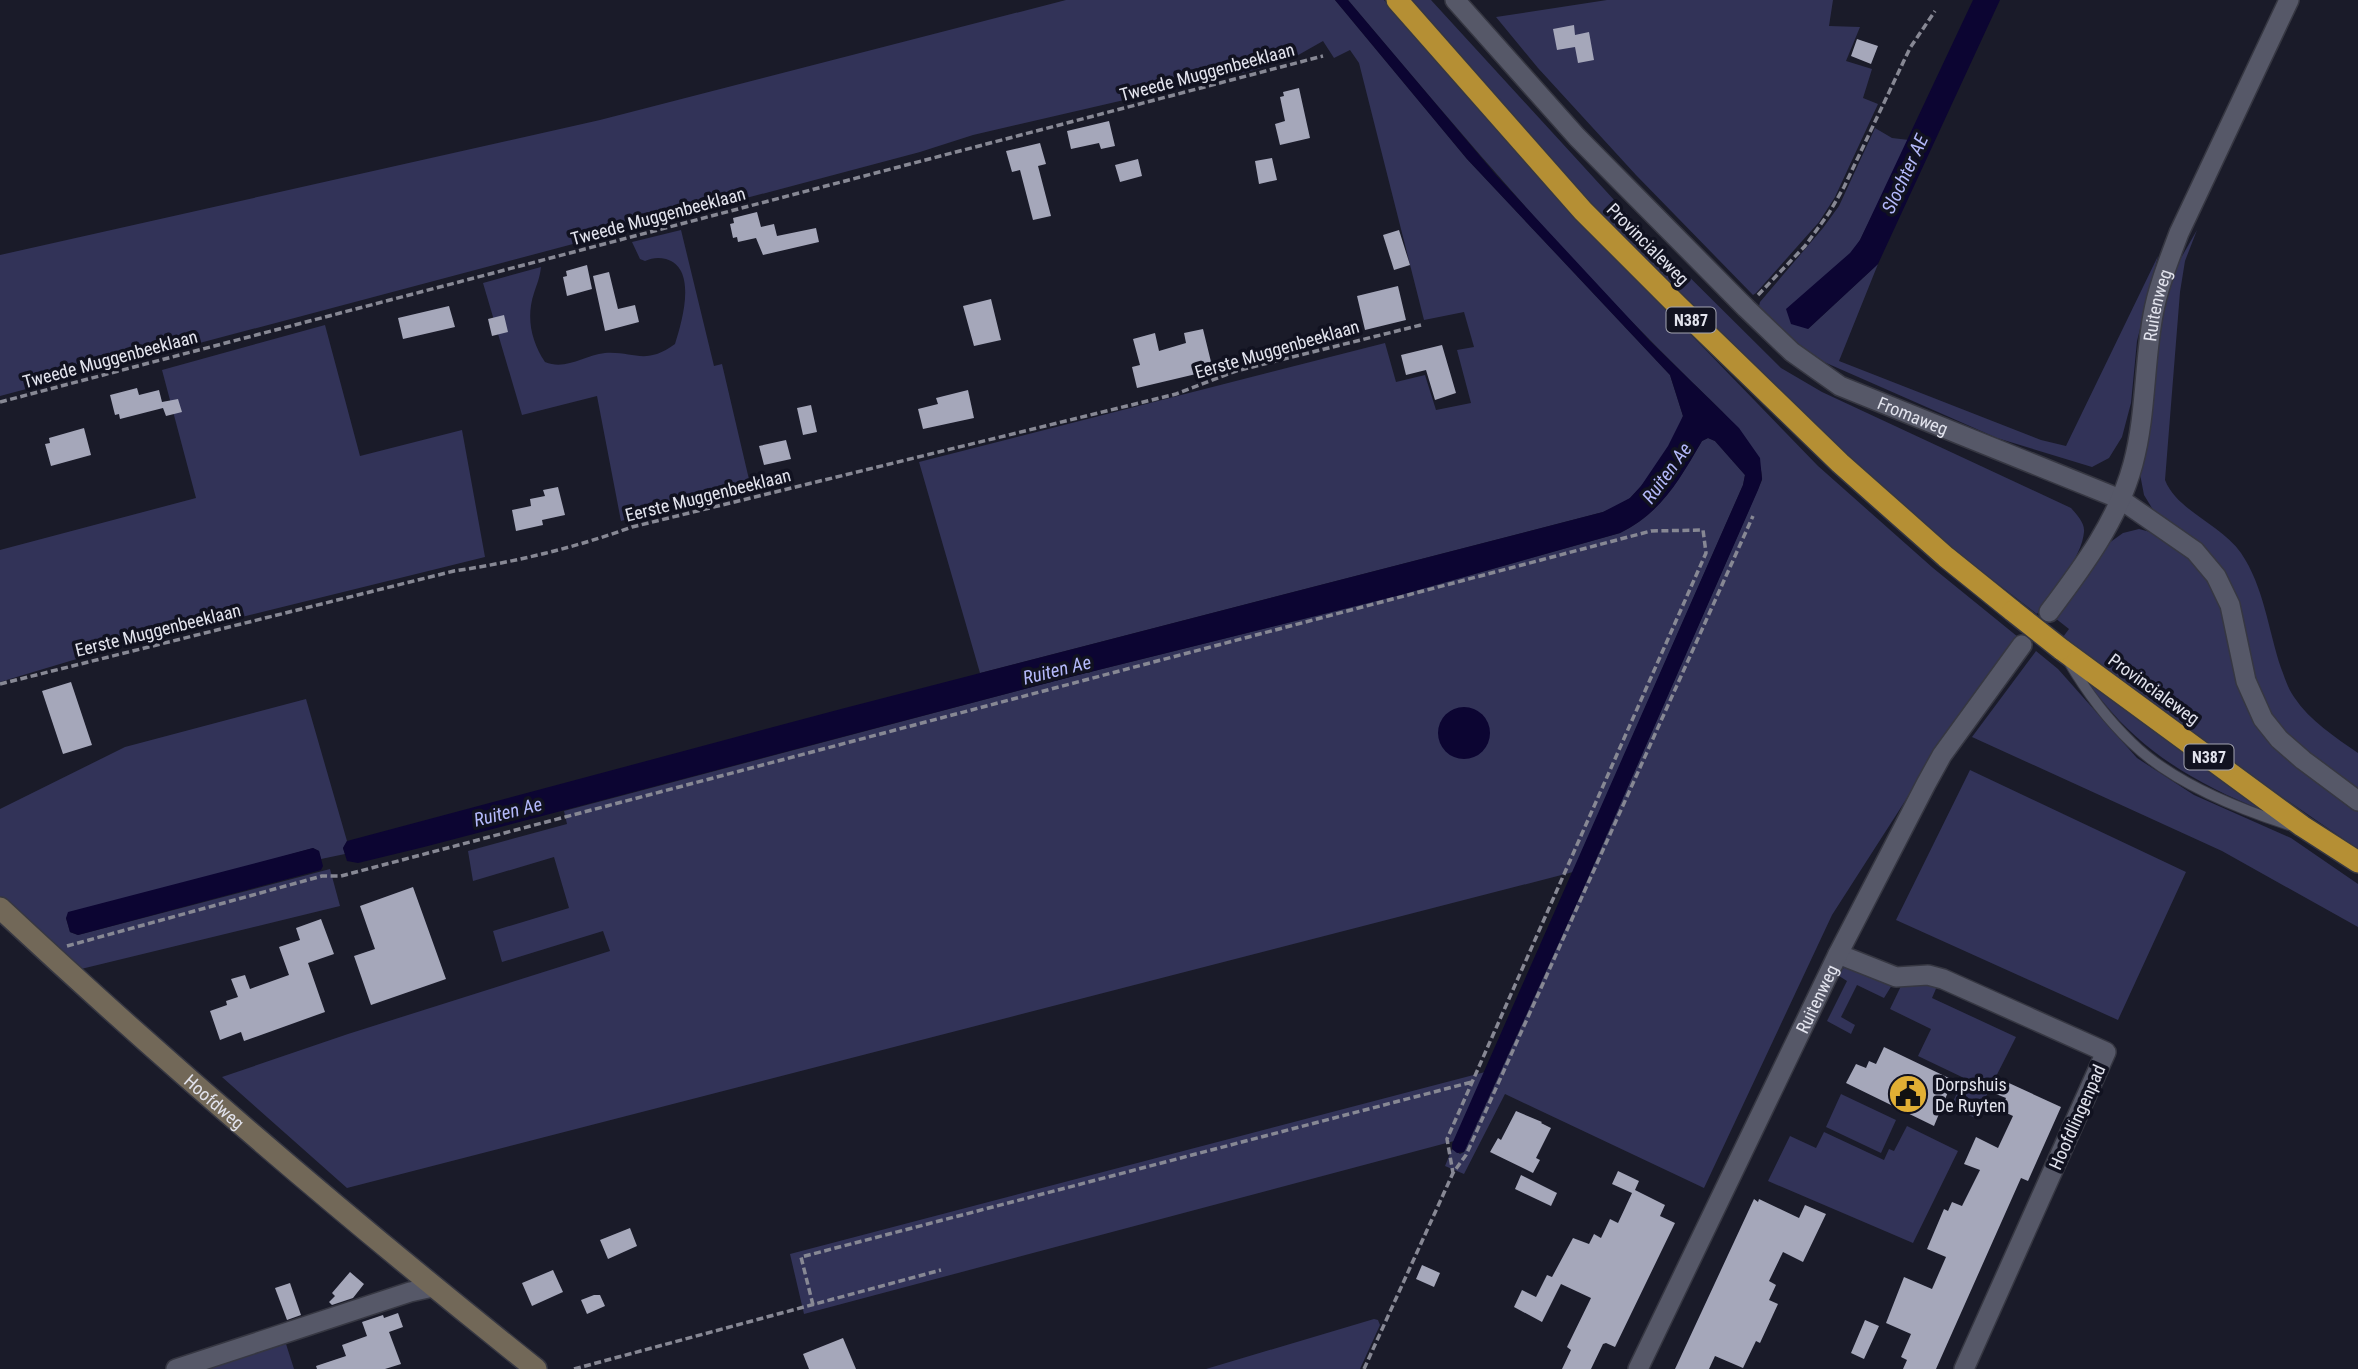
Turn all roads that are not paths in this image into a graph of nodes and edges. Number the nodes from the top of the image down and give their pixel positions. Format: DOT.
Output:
graph roads {
  1 [pos="1397,0"];
  2 [pos="1455,0"];
  3 [pos="2289,0"];
  4 [pos="2120,499"];
  5 [pos="2049,612"];
  6 [pos="2022,645"];
  7 [pos="2061,649"];
  8 [pos="2358,801"];
  9 [pos="2313,833"];
  10 [pos="2358,862"];
  11 [pos="0,908"];
  12 [pos="1838,954"];
  13 [pos="433,1287"];
  14 [pos="176,1369"];
  15 [pos="536,1369"];
  16 [pos="1638,1369"];
  17 [pos="1964,1369"];
  1 -- 7 [label="highway, Provincialeweg / N387, bridge"];
  2 -- 4 [label="street, Fromaweg"];
  3 -- 4 [label="street, Ruitenweg"];
  4 -- 5 [label="street, Ruitenweg"];
  4 -- 8 [label="street, Fromaweg"];
  6 -- 12 [label="street, Ruitenweg"];
  7 -- 9 [label="highway, Provincialeweg / N387"];
  7 -- 9 [label="lane"];
  9 -- 10 [label="highway, Provincialeweg / N387"];
  11 -- 13 [label="main road, Hoofdweg"];
  12 -- 16 [label="street, Ruitenweg"];
  12 -- 17 [label="street, Hoofdlingenpad"];
  13 -- 14 [label="street"];
  13 -- 15 [label="main road, Hoofdweg"];
}
